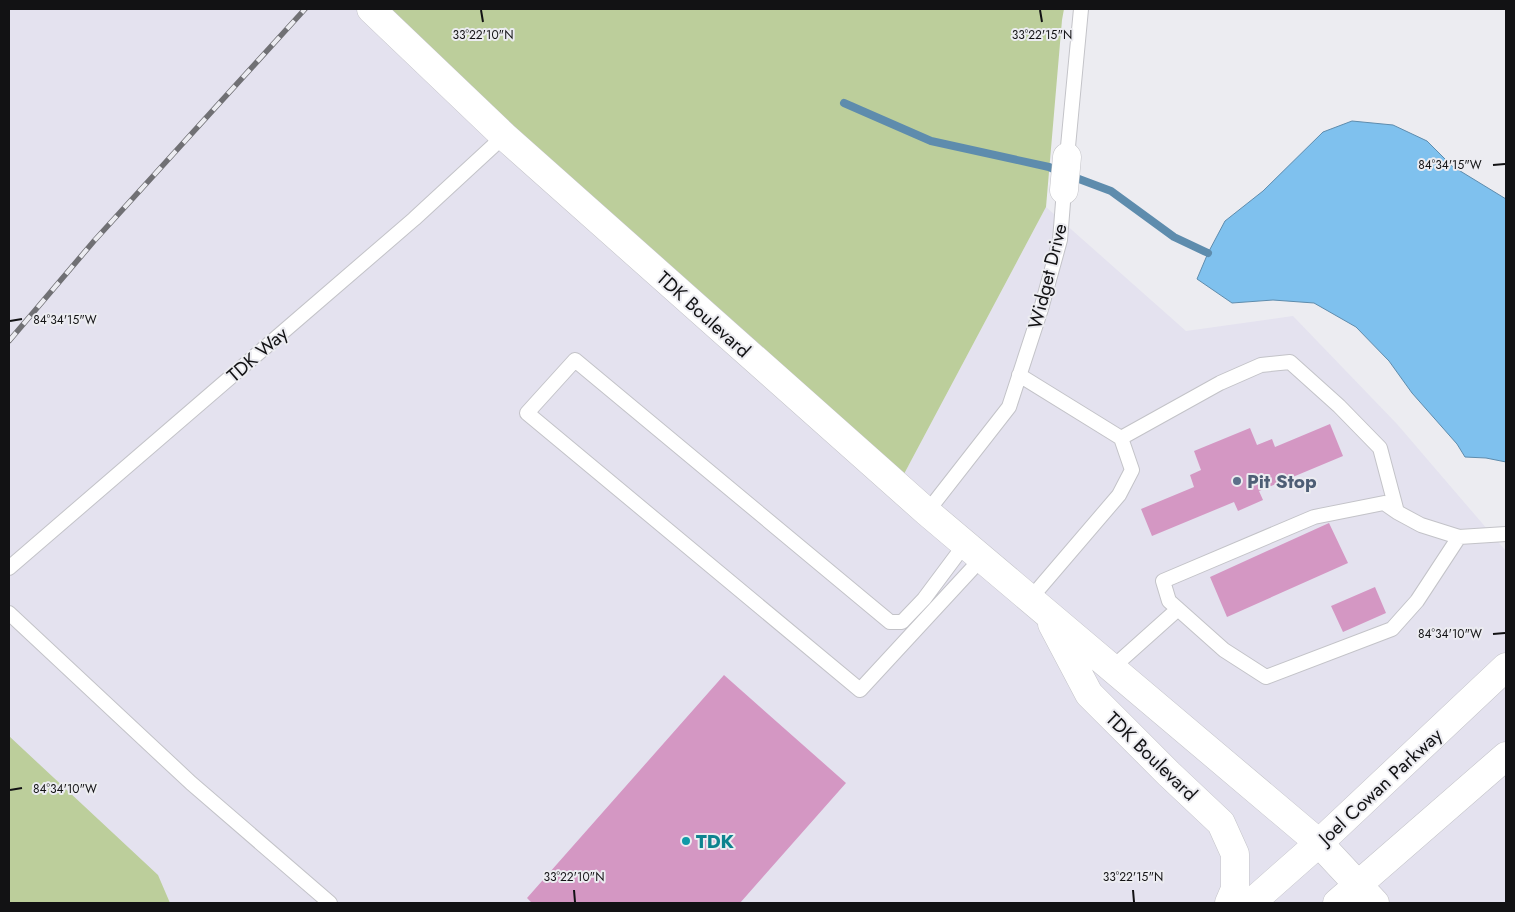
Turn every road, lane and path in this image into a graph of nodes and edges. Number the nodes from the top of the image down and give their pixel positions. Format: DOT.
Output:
graph roads {
  1 [pos="371,9"];
  2 [pos="1081,9"];
  3 [pos="504,136"];
  4 [pos="1067,157"];
  5 [pos="1064,190"];
  6 [pos="1019,375"];
  7 [pos="1120,438"];
  8 [pos="927,512"];
  9 [pos="1397,512"];
  10 [pos="1506,534"];
  11 [pos="1459,537"];
  12 [pos="974,551"];
  13 [pos="9,568"];
  14 [pos="1038,605"];
  15 [pos="1178,609"];
  16 [pos="9,613"];
  17 [pos="1506,666"];
  18 [pos="1112,668"];
  19 [pos="1506,756"];
  20 [pos="1319,843"];
  21 [pos="1366,894"];
  22 [pos="330,903"];
  23 [pos="1229,903"];
  24 [pos="1251,903"];
  25 [pos="1337,903"];
  1 -- 3 [label="street, TDK Boulevard"];
  2 -- 4 [label="lane, Widget Drive"];
  3 -- 8 [label="street, TDK Boulevard"];
  3 -- 13 [label="lane, TDK Way"];
  4 -- 5 [label="street, Widget Drive"];
  5 -- 6 [label="lane, Widget Drive"];
  6 -- 7 [label="lane"];
  6 -- 8 [label="lane, Widget Drive"];
  7 -- 9 [label="lane"];
  7 -- 14 [label="lane"];
  8 -- 12 [label="street, TDK Boulevard"];
  9 -- 11 [label="lane"];
  9 -- 15 [label="lane"];
  10 -- 11 [label="lane"];
  11 -- 15 [label="lane"];
  12 -- 12 [label="lane"];
  12 -- 14 [label="street, TDK Boulevard"];
  14 -- 18 [label="street, TDK Boulevard"];
  14 -- 23 [label="street, TDK Boulevard"];
  15 -- 18 [label="lane"];
  16 -- 22 [label="lane"];
  17 -- 20 [label="street, Joel Cowan Parkway"];
  18 -- 20 [label="street, TDK Boulevard"];
  19 -- 21 [label="street"];
  20 -- 21 [label="street, TDK Boulevard"];
  20 -- 24 [label="street, Joel Cowan Parkway"];
  21 -- 25 [label="street"];
}
